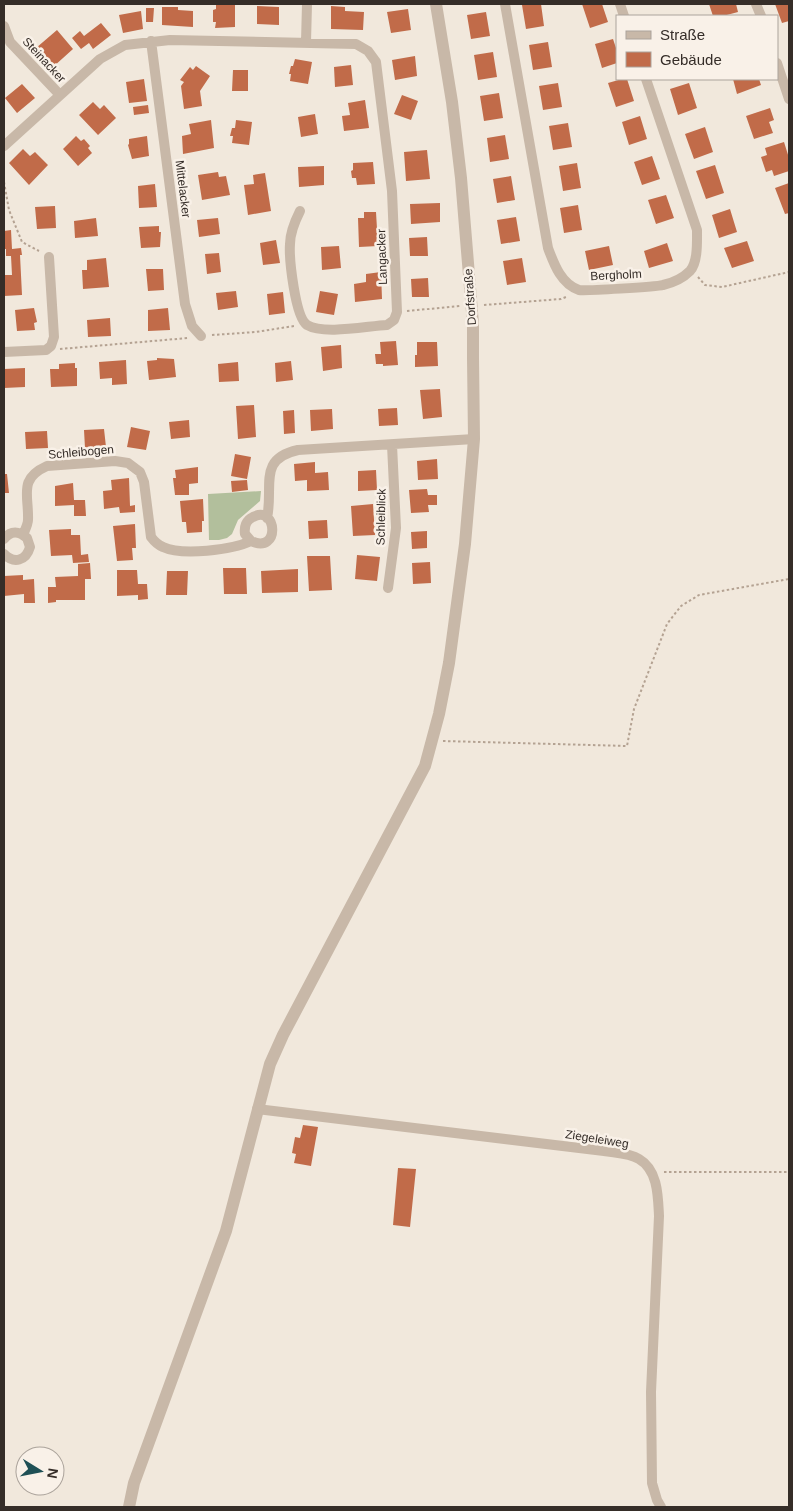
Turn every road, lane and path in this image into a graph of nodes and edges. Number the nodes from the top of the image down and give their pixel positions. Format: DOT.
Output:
graph roads {
  1 [pos="307,4"];
  2 [pos="436,4"];
  3 [pos="505,4"];
  4 [pos="4,26"];
  5 [pos="151,41"];
  6 [pos="306,42"];
  7 [pos="778,66"];
  8 [pos="646,80"];
  9 [pos="60,95"];
  10 [pos="789,99"];
  11 [pos="4,146"];
  12 [pos="4,182"];
  13 [pos="300,211"];
  14 [pos="49,257"];
  15 [pos="691,270"];
  16 [pos="789,272"];
  17 [pos="580,290"];
  18 [pos="471,306"];
  19 [pos="397,312"];
  20 [pos="307,324"];
  21 [pos="201,336"];
  22 [pos="51,346"];
  23 [pos="4,352"];
  24 [pos="474,439"];
  25 [pos="392,445"];
  26 [pos="267,518"];
  27 [pos="24,535"];
  28 [pos="4,539"];
  29 [pos="251,542"];
  30 [pos="4,555"];
  31 [pos="789,578"];
  32 [pos="388,588"];
  33 [pos="433,739"];
  34 [pos="257,1109"];
  35 [pos="652,1172"];
  36 [pos="789,1172"];
  37 [pos="129,1507"];
  38 [pos="661,1507"];
  1 -- 6 [label="street"];
  2 -- 18 [label="street, Dorfstraße"];
  3 -- 17 [label="street, Bergholm"];
  4 -- 9 [label="street, Steinacker"];
  5 -- 6 [label="street, Langacker"];
  5 -- 9 [label="street, Langacker"];
  5 -- 21 [label="street, Mittelacker"];
  6 -- 19 [label="street, Langacker"];
  7 -- 10 [label="street"];
  8 -- 15 [label="street"];
  9 -- 11 [label="street, Steinacker"];
  12 -- 14 [label="path"];
  13 -- 20 [label="street"];
  14 -- 22 [label="street"];
  15 -- 16 [label="path"];
  15 -- 17 [label="street, Bergholm"];
  17 -- 18 [label="path"];
  18 -- 19 [label="path"];
  18 -- 24 [label="street, Dorfstraße"];
  19 -- 20 [label="street"];
  20 -- 21 [label="path"];
  21 -- 22 [label="path"];
  22 -- 23 [label="street"];
  24 -- 25 [label="street, Schleibogen"];
  24 -- 33 [label="street, Dorfstraße"];
  25 -- 26 [label="street, Schleibogen"];
  25 -- 32 [label="street, Schleiblick"];
  26 -- 29 [label="street, Schleibogen"];
  26 -- 29 [label="street"];
  27 -- 28 [label="street"];
  27 -- 29 [label="street, Schleibogen"];
  27 -- 30 [label="street, Schleibogen"];
  31 -- 33 [label="path"];
  33 -- 34 [label="street, Dorfstraße"];
  34 -- 35 [label="street, Ziegeleiweg"];
  34 -- 37 [label="street, Dorfstraße"];
  35 -- 36 [label="path"];
  35 -- 38 [label="street"];
}
